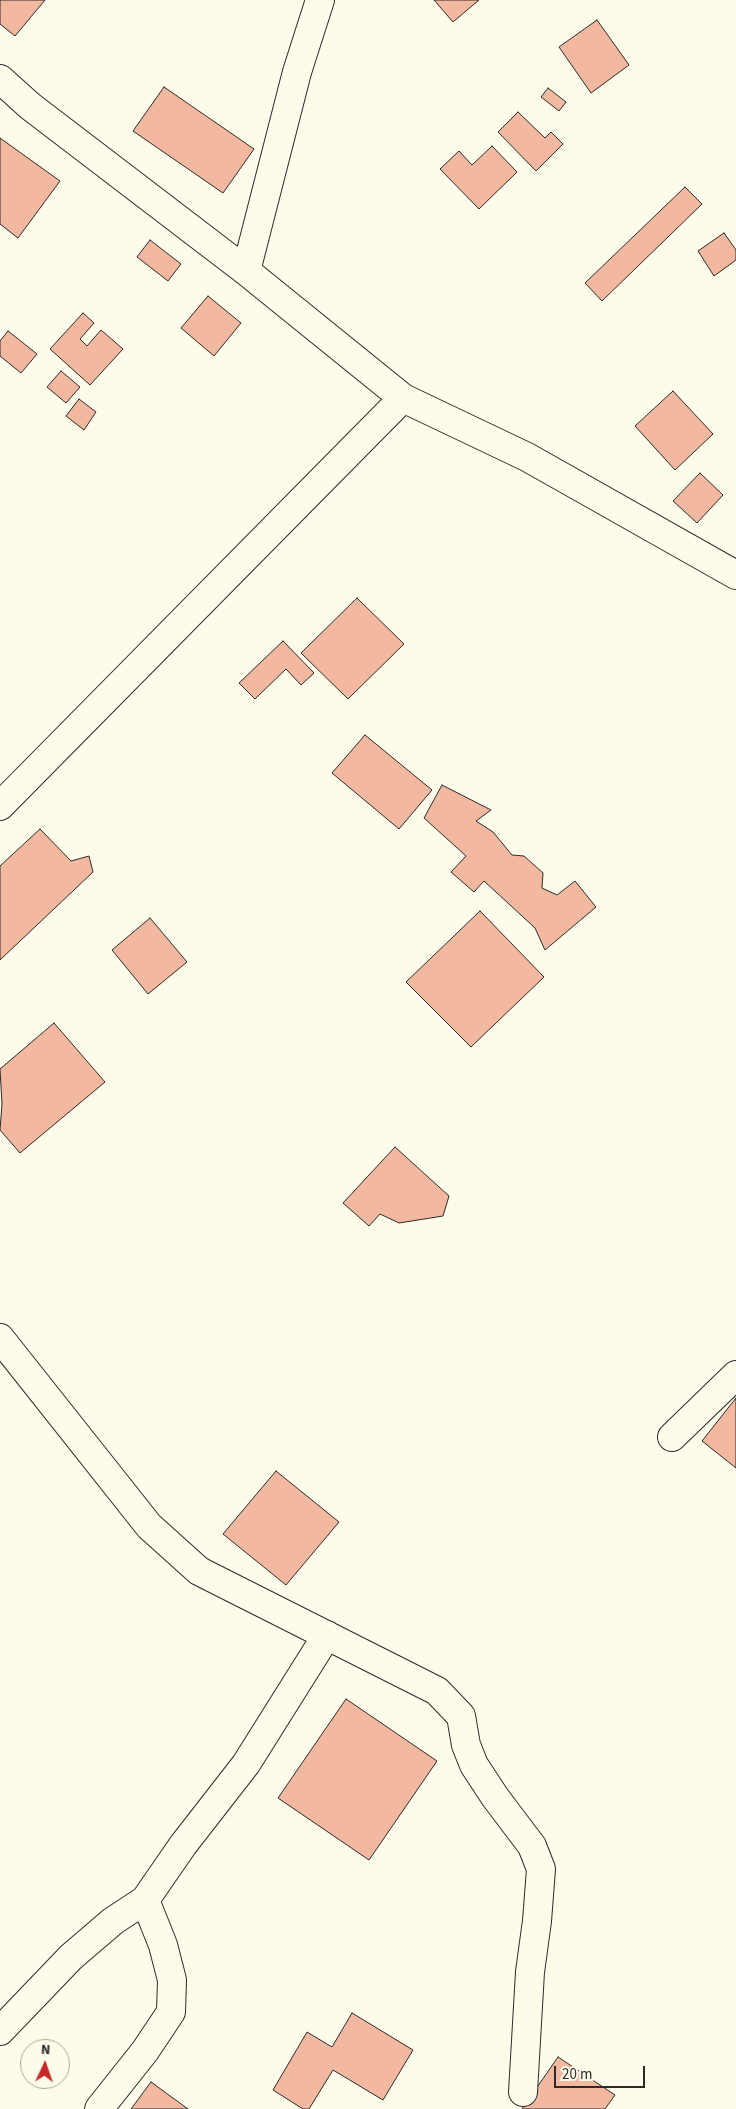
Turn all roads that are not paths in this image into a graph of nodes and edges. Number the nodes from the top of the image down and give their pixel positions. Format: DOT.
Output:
graph roads {
  1 [pos="320,0"];
  2 [pos="1,83"];
  3 [pos="246,271"];
  4 [pos="403,398"];
  5 [pos="736,575"];
  6 [pos="0,806"];
  7 [pos="0,1338"];
  8 [pos="736,1375"];
  9 [pos="672,1437"];
  10 [pos="327,1635"];
  11 [pos="145,1900"];
  12 [pos="0,2030"];
  13 [pos="523,2092"];
  14 [pos="99,2109"];
  1 -- 3 [label="street"];
  2 -- 3 [label="street"];
  3 -- 4 [label="street"];
  4 -- 5 [label="street"];
  4 -- 6 [label="street"];
  7 -- 10 [label="street"];
  8 -- 9 [label="street"];
  10 -- 11 [label="street"];
  10 -- 13 [label="street"];
  11 -- 12 [label="street"];
  11 -- 14 [label="street"];
}
